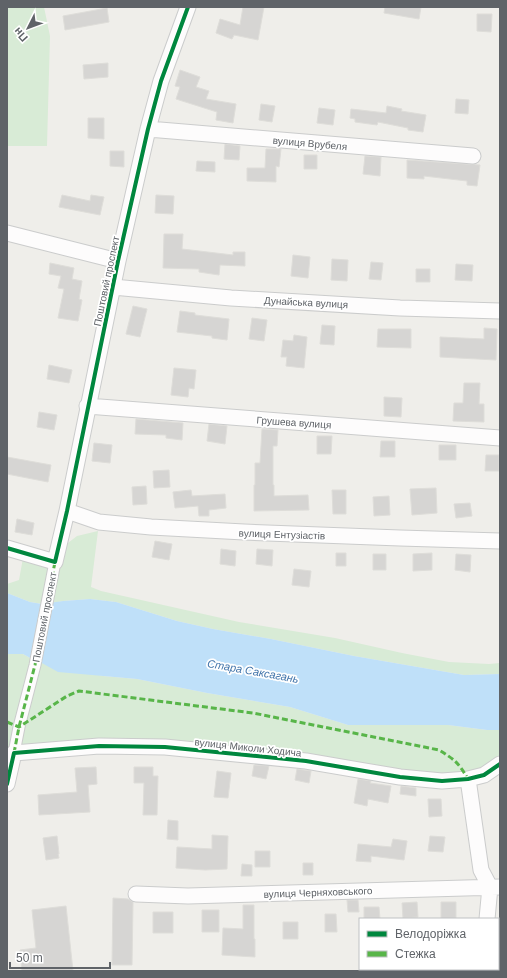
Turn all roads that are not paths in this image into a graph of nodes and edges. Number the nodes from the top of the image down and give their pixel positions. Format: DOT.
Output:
graph roads {
  1 [pos="188,7"];
  2 [pos="148,129"];
  3 [pos="473,156"];
  4 [pos="7,232"];
  5 [pos="118,261"];
  6 [pos="113,287"];
  7 [pos="500,311"];
  8 [pos="87,406"];
  9 [pos="500,438"];
  10 [pos="66,511"];
  11 [pos="500,541"];
  12 [pos="7,548"];
  13 [pos="55,562"];
  14 [pos="14,753"];
  15 [pos="500,764"];
  16 [pos="468,779"];
  17 [pos="7,784"];
  18 [pos="495,887"];
  19 [pos="136,894"];
  20 [pos="487,918"];
  1 -- 2 [label="street, Поштовий проспект"];
  2 -- 3 [label="street, вулиця Врубеля"];
  2 -- 5 [label="street, Поштовий проспект"];
  4 -- 5 [label="street"];
  5 -- 6 [label="street, Поштовий проспект"];
  6 -- 7 [label="street, Дунайська вулиця"];
  6 -- 8 [label="street, Поштовий проспект"];
  8 -- 9 [label="street, Грушева вулиця"];
  8 -- 10 [label="street, Поштовий проспект"];
  10 -- 11 [label="street, вулиця Ентузіастів"];
  10 -- 13 [label="street, Поштовий проспект"];
  12 -- 13 [label="street"];
  13 -- 14 [label="street, Поштовий проспект"];
  14 -- 16 [label="street, вулиця Миколи Ходича"];
  14 -- 17 [label="street, Поштовий проспект"];
  15 -- 16 [label="street, вулиця Миколи Ходича"];
  16 -- 18 [label="street"];
  18 -- 19 [label="street, вулиця Черняховського"];
  18 -- 20 [label="street"];
}
